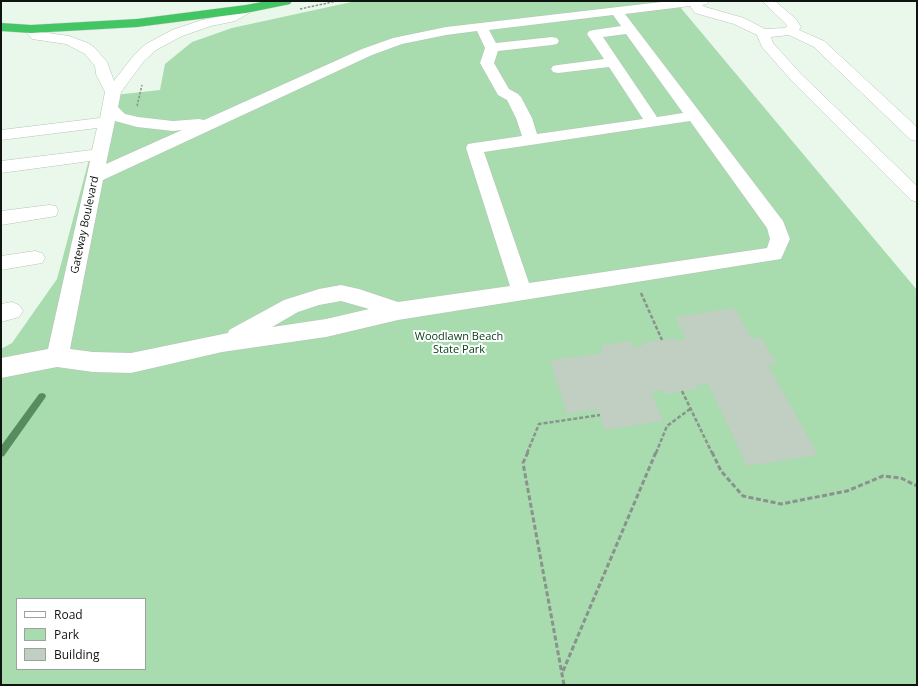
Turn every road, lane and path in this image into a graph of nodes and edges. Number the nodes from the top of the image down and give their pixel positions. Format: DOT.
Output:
graph roads {
  1 [pos="286,1"];
  2 [pos="768,1"];
  3 [pos="698,2"];
  4 [pos="246,9"];
  5 [pos="616,11"];
  6 [pos="481,26"];
  7 [pos="1,27"];
  8 [pos="31,29"];
  9 [pos="630,29"];
  10 [pos="790,31"];
  11 [pos="764,33"];
  12 [pos="552,41"];
  13 [pos="492,48"];
  14 [pos="613,62"];
  15 [pos="558,69"];
  16 [pos="110,107"];
  17 [pos="694,116"];
  18 [pos="216,121"];
  19 [pos="653,122"];
  20 [pos="1,135"];
  21 [pos="917,136"];
  22 [pos="531,139"];
  23 [pos="100,154"];
  24 [pos="1,167"];
  25 [pos="96,176"];
  26 [pos="917,196"];
  27 [pos="49,211"];
  28 [pos="1,218"];
  29 [pos="35,258"];
  30 [pos="1,263"];
  31 [pos="634,276"];
  32 [pos="522,292"];
  33 [pos="398,311"];
  34 [pos="662,340"];
  35 [pos="222,343"];
  36 [pos="57,358"];
  37 [pos="1,368"];
  38 [pos="682,391"];
  39 [pos="690,409"];
  40 [pos="600,415"];
  41 [pos="917,486"];
  42 [pos="562,672"];
  43 [pos="564,685"];
  1 -- 4 [label="highway"];
  2 -- 10 [label="street"];
  3 -- 5 [label="street"];
  3 -- 11 [label="street"];
  4 -- 8 [label="highway"];
  4 -- 16 [label="street, Gateway Boulevard"];
  5 -- 6 [label="street"];
  5 -- 9 [label="street"];
  6 -- 13 [label="street"];
  6 -- 18 [label="street"];
  7 -- 8 [label="highway"];
  8 -- 16 [label="street"];
  9 -- 14 [label="street"];
  9 -- 17 [label="street"];
  10 -- 11 [label="street"];
  10 -- 21 [label="street"];
  11 -- 26 [label="street"];
  12 -- 13 [label="street"];
  13 -- 22 [label="street"];
  14 -- 15 [label="street"];
  14 -- 19 [label="street"];
  16 -- 18 [label="street"];
  16 -- 20 [label="street"];
  16 -- 23 [label="street, Gateway Boulevard"];
  17 -- 19 [label="street"];
  17 -- 31 [label="street"];
  18 -- 25 [label="street"];
  19 -- 22 [label="street"];
  22 -- 32 [label="street"];
  23 -- 24 [label="street"];
  23 -- 25 [label="street, Gateway Boulevard"];
  25 -- 36 [label="street, Gateway Boulevard"];
  27 -- 28 [label="street"];
  29 -- 30 [label="street"];
  31 -- 32 [label="street"];
  31 -- 34 [label="path"];
  32 -- 33 [label="street"];
  33 -- 35 [label="street"];
  33 -- 35 [label="street"];
  35 -- 36 [label="street"];
  36 -- 37 [label="street"];
  38 -- 39 [label="path"];
  39 -- 41 [label="path"];
  39 -- 42 [label="path"];
  40 -- 42 [label="path"];
  42 -- 43 [label="path"];
}
